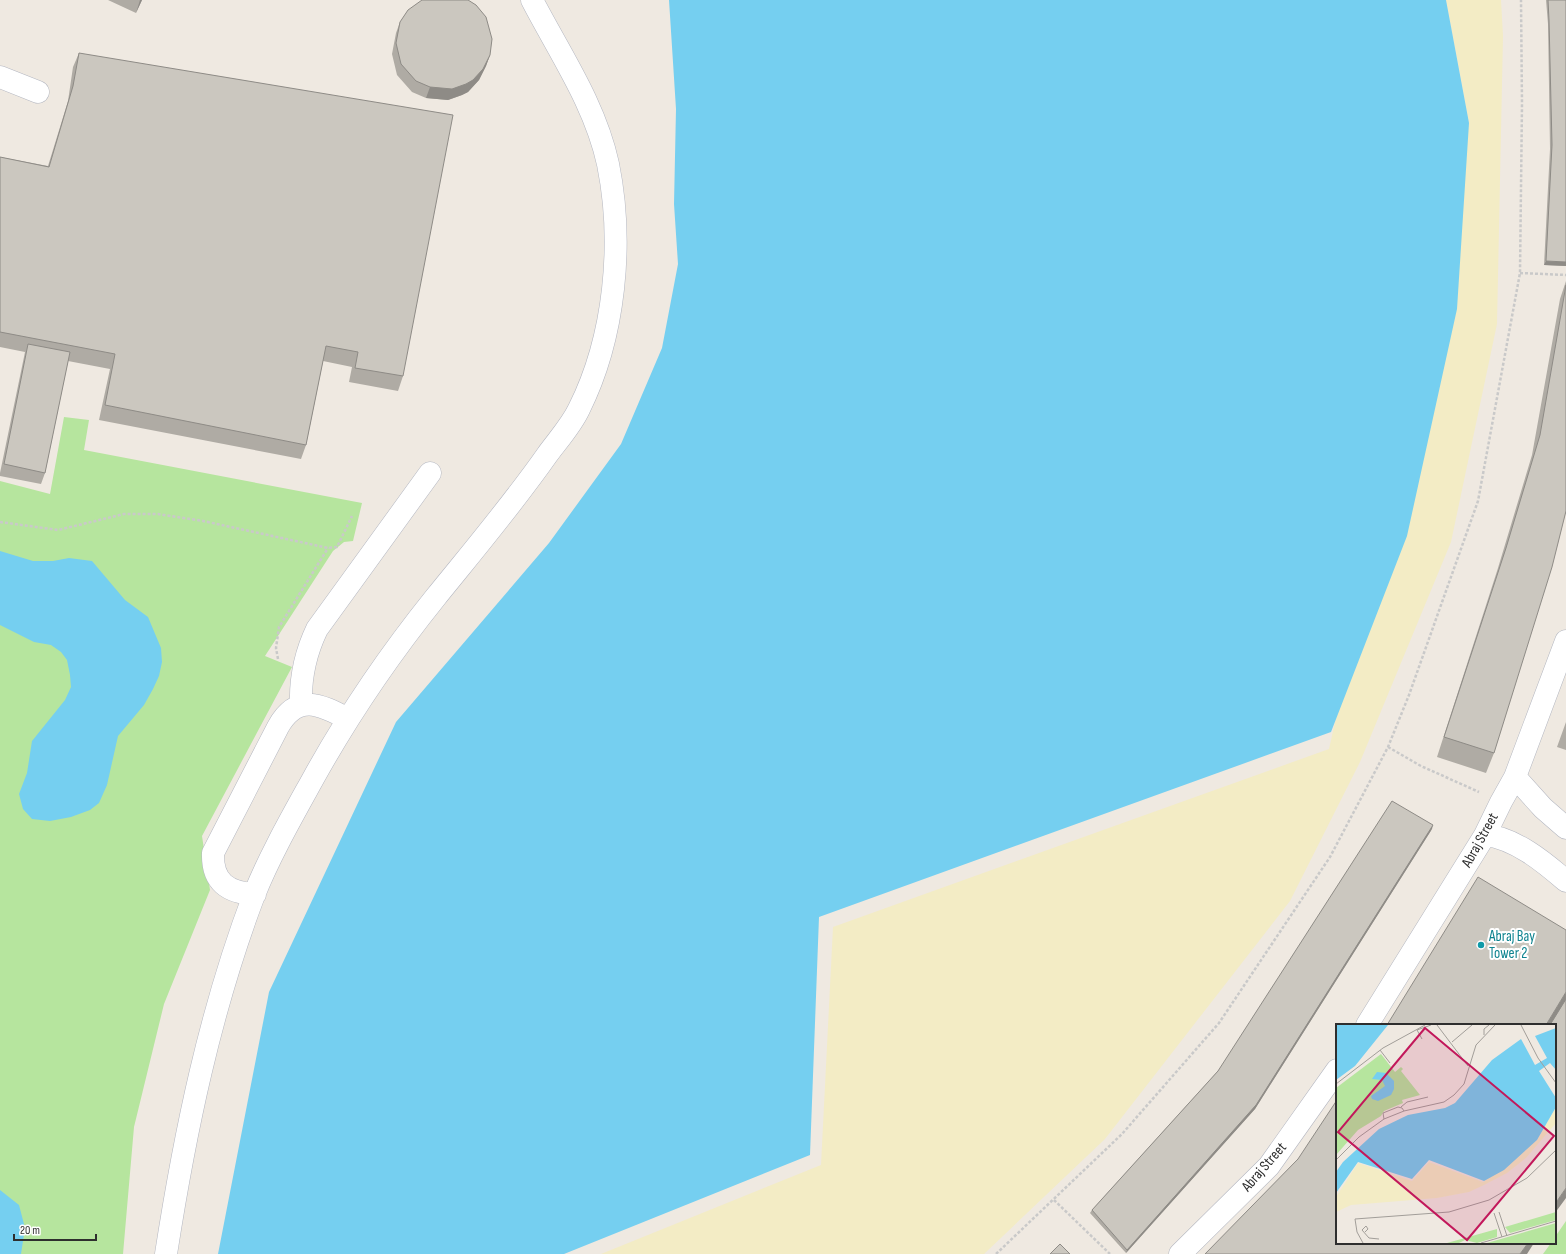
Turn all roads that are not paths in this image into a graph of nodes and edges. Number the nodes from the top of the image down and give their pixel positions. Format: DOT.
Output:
graph roads {
  1 [pos="518,0"];
  2 [pos="536,8"];
  3 [pos="0,77"];
  4 [pos="38,92"];
  5 [pos="430,473"];
  6 [pos="1566,641"];
  7 [pos="301,705"];
  8 [pos="348,719"];
  9 [pos="1516,777"];
  10 [pos="1566,828"];
  11 [pos="1485,835"];
  12 [pos="1566,868"];
  13 [pos="1566,875"];
  14 [pos="1566,881"];
  15 [pos="255,894"];
  16 [pos="1368,1024"];
  17 [pos="1336,1071"];
  18 [pos="166,1254"];
  19 [pos="1180,1254"];
  1 -- 2 [label="street"];
  2 -- 8 [label="street"];
  3 -- 4 [label="street"];
  5 -- 7 [label="street"];
  6 -- 9 [label="street, Abraj Street"];
  7 -- 8 [label="street"];
  7 -- 15 [label="street"];
  8 -- 15 [label="street"];
  9 -- 10 [label="street"];
  9 -- 11 [label="street, Abraj Street"];
  11 -- 14 [label="street"];
  11 -- 16 [label="street, Abraj Street"];
  12 -- 13 [label="street"];
  15 -- 18 [label="street"];
  17 -- 19 [label="street, Abraj Street"];
}
